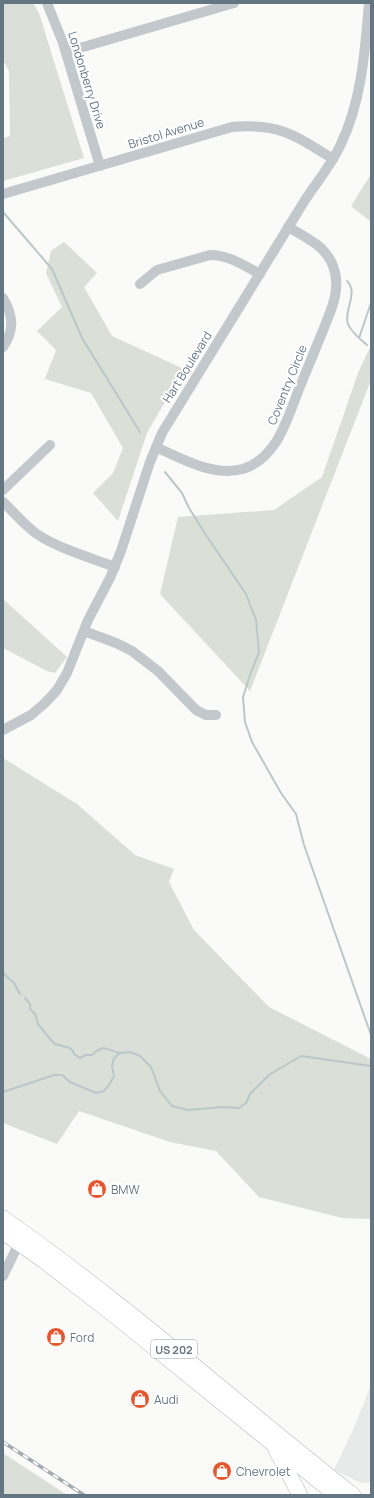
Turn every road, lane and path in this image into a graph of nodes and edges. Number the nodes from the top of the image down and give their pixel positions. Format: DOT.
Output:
graph roads {
  1 [pos="47,3"];
  2 [pos="234,3"];
  3 [pos="369,3"];
  4 [pos="368,40"];
  5 [pos="66,52"];
  6 [pos="333,159"];
  7 [pos="100,166"];
  8 [pos="3,194"];
  9 [pos="288,228"];
  10 [pos="260,274"];
  11 [pos="140,284"];
  12 [pos="3,298"];
  13 [pos="3,347"];
  14 [pos="50,445"];
  15 [pos="156,447"];
  16 [pos="3,490"];
  17 [pos="3,502"];
  18 [pos="115,567"];
  19 [pos="84,631"];
  20 [pos="216,715"];
  21 [pos="3,730"];
  22 [pos="3,1218"];
  23 [pos="3,1232"];
  24 [pos="19,1243"];
  25 [pos="3,1276"];
  26 [pos="272,1442"];
  27 [pos="345,1494"];
  28 [pos="300,1495"];
  1 -- 5 [label="street, Londonberry Drive"];
  2 -- 5 [label="street"];
  3 -- 4 [label="street, Hart Boulevard"];
  4 -- 6 [label="street, Hart Boulevard"];
  5 -- 7 [label="street, Londonberry Drive"];
  6 -- 7 [label="street, Bristol Avenue"];
  6 -- 9 [label="street, Hart Boulevard"];
  7 -- 8 [label="street, Bristol Avenue"];
  9 -- 10 [label="street, Hart Boulevard"];
  9 -- 15 [label="street, Coventry Circle"];
  10 -- 11 [label="street"];
  10 -- 15 [label="street, Hart Boulevard"];
  12 -- 13 [label="street"];
  14 -- 16 [label="street"];
  15 -- 18 [label="street, Hart Boulevard"];
  17 -- 18 [label="street"];
  18 -- 19 [label="street, Hart Boulevard"];
  19 -- 20 [label="street"];
  19 -- 21 [label="street, Hart Boulevard"];
  22 -- 27 [label="highway, US 202"];
  23 -- 24 [label="highway, US 202"];
  24 -- 25 [label="street"];
  24 -- 26 [label="highway, US 202"];
  26 -- 27 [label="highway, US 202"];
  26 -- 28 [label="highway"];
}
